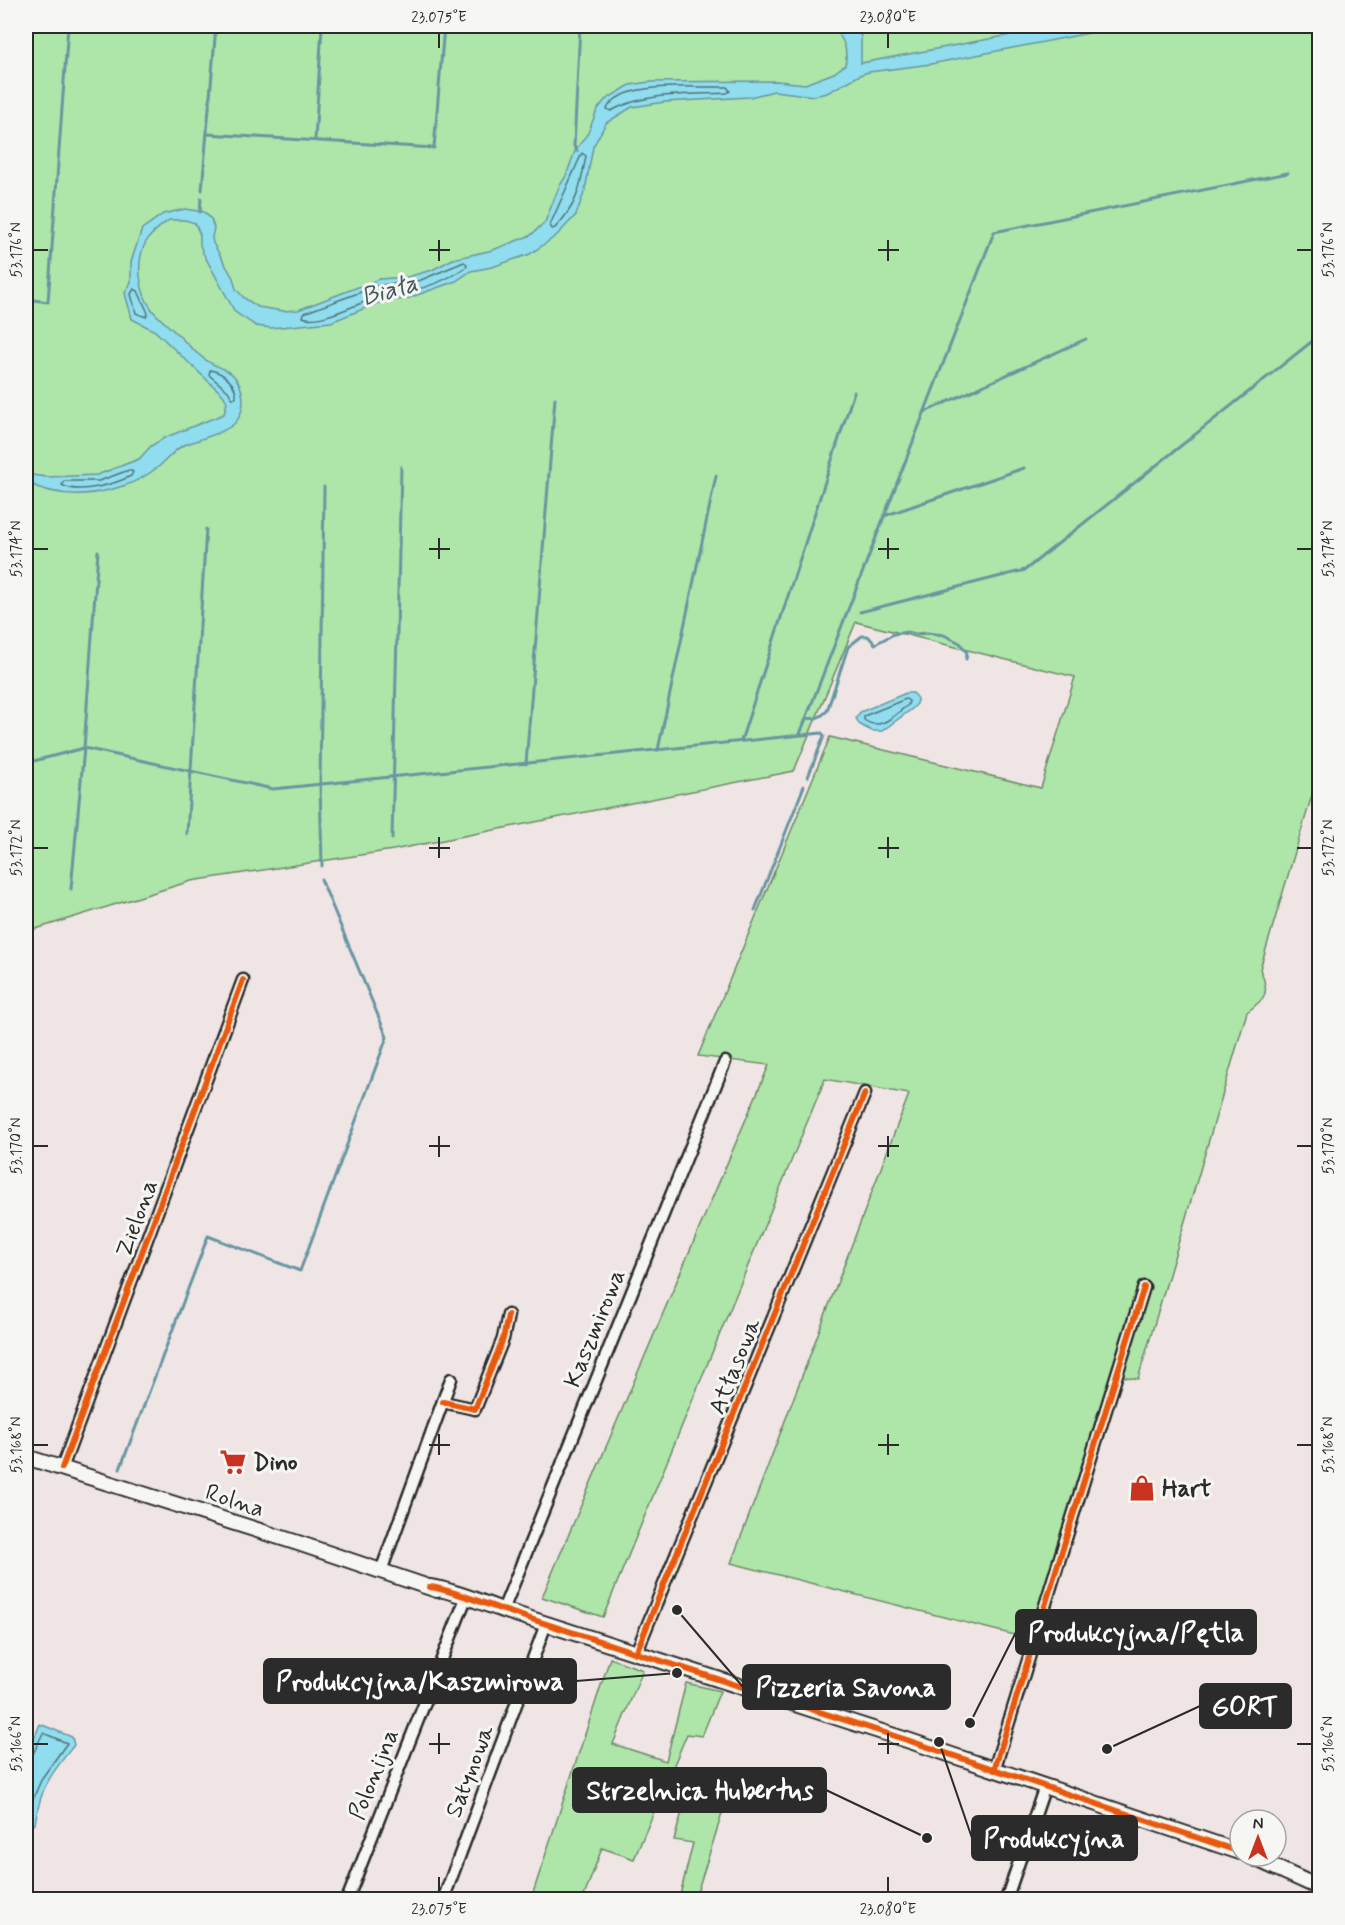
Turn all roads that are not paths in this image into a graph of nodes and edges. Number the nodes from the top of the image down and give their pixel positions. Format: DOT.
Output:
graph roads {
  1 [pos="243,980"];
  2 [pos="725,1062"];
  3 [pos="865,1093"];
  4 [pos="1144,1287"];
  5 [pos="508,1316"];
  6 [pos="451,1379"];
  7 [pos="443,1402"];
  8 [pos="26,1457"];
  9 [pos="62,1468"];
  10 [pos="381,1571"];
  11 [pos="466,1598"];
  12 [pos="503,1610"];
  13 [pos="546,1624"];
  14 [pos="636,1653"];
  15 [pos="994,1770"];
  16 [pos="1045,1786"];
  17 [pos="1228,1848"];
  18 [pos="1276,1868"];
  19 [pos="1320,1888"];
  20 [pos="347,1899"];
  21 [pos="443,1899"];
  22 [pos="1006,1899"];
  1 -- 9 [label="street, Zielona"];
  2 -- 12 [label="street, Kaszmirowa"];
  3 -- 14 [label="street, Atłasowa"];
  4 -- 15 [label="street"];
  5 -- 7 [label="street"];
  6 -- 7 [label="street"];
  7 -- 10 [label="street"];
  8 -- 9 [label="street, Rolna"];
  9 -- 10 [label="street, Rolna"];
  10 -- 11 [label="street, Rolna"];
  11 -- 12 [label="street, Rolna"];
  11 -- 20 [label="street, Polonijna"];
  12 -- 13 [label="street, Rolna"];
  13 -- 14 [label="street, Rolna"];
  13 -- 21 [label="street, Satynowa"];
  14 -- 15 [label="street, Rolna"];
  15 -- 16 [label="street, Rolna"];
  16 -- 17 [label="street, Rolna"];
  16 -- 22 [label="street"];
  18 -- 19 [label="street"];
}
